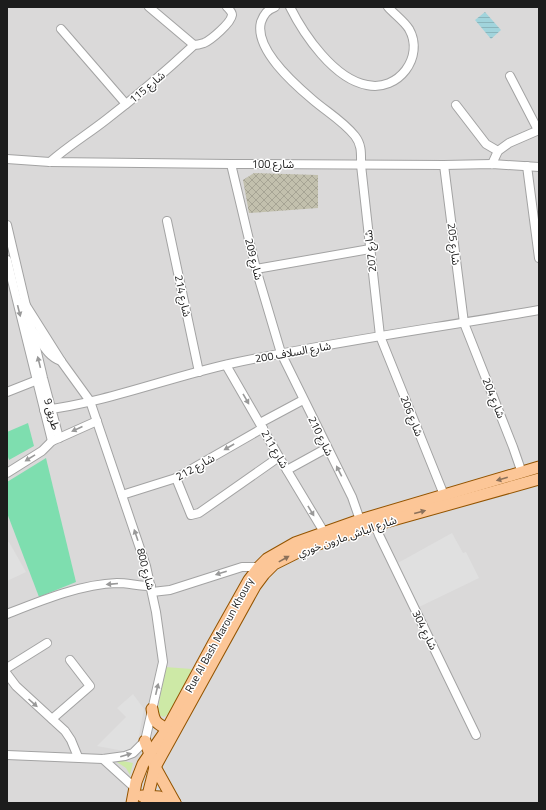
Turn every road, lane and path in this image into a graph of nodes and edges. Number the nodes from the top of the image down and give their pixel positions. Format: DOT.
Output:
graph roads {
  1 [pos="149,7"];
  2 [pos="227,7"];
  3 [pos="275,7"];
  4 [pos="290,7"];
  5 [pos="388,7"];
  6 [pos="60,30"];
  7 [pos="194,45"];
  8 [pos="510,76"];
  9 [pos="126,104"];
  10 [pos="456,105"];
  11 [pos="538,130"];
  12 [pos="498,151"];
  13 [pos="7,158"];
  14 [pos="50,162"];
  15 [pos="231,164"];
  16 [pos="492,164"];
  17 [pos="361,165"];
  18 [pos="444,165"];
  19 [pos="527,166"];
  20 [pos="539,167"];
  21 [pos="167,221"];
  22 [pos="7,225"];
  23 [pos="370,249"];
  24 [pos="539,258"];
  25 [pos="7,260"];
  26 [pos="256,269"];
  27 [pos="10,289"];
  28 [pos="25,304"];
  29 [pos="539,310"];
  30 [pos="464,323"];
  31 [pos="30,325"];
  32 [pos="380,336"];
  33 [pos="281,353"];
  34 [pos="61,361"];
  35 [pos="226,365"];
  36 [pos="198,372"];
  37 [pos="40,379"];
  38 [pos="7,392"];
  39 [pos="303,400"];
  40 [pos="90,402"];
  41 [pos="47,410"];
  42 [pos="97,421"];
  43 [pos="261,426"];
  44 [pos="55,439"];
  45 [pos="327,448"];
  46 [pos="279,457"];
  47 [pos="539,467"];
  48 [pos="287,470"];
  49 [pos="7,473"];
  50 [pos="522,473"];
  51 [pos="176,478"];
  52 [pos="539,479"];
  53 [pos="122,495"];
  54 [pos="444,495"];
  55 [pos="360,520"];
  56 [pos="375,524"];
  57 [pos="324,532"];
  58 [pos="259,567"];
  59 [pos="151,589"];
  60 [pos="7,614"];
  61 [pos="47,643"];
  62 [pos="70,660"];
  63 [pos="7,668"];
  64 [pos="7,674"];
  65 [pos="152,709"];
  66 [pos="52,719"];
  67 [pos="167,729"];
  68 [pos="476,735"];
  69 [pos="144,741"];
  70 [pos="150,754"];
  71 [pos="7,755"];
  72 [pos="78,757"];
  73 [pos="103,759"];
  74 [pos="154,767"];
  75 [pos="134,795"];
  76 [pos="147,799"];
  77 [pos="175,803"];
  1 -- 7 [label="street"];
  2 -- 7 [label="street, شارع 115"];
  3 -- 17 [label="street, شارع 207"];
  4 -- 5 [label="street"];
  6 -- 9 [label="street"];
  7 -- 9 [label="street, شارع 115"];
  8 -- 11 [label="street"];
  9 -- 14 [label="street, شارع 115"];
  10 -- 12 [label="street"];
  11 -- 12 [label="street"];
  12 -- 16 [label="street"];
  13 -- 14 [label="street, شارع 100"];
  14 -- 15 [label="street, شارع 100"];
  15 -- 17 [label="street, شارع 100"];
  15 -- 26 [label="street, شارع 209"];
  16 -- 18 [label="street, شارع 100"];
  16 -- 19 [label="street, شارع 100"];
  17 -- 18 [label="street, شارع 100"];
  17 -- 23 [label="street, شارع 207"];
  18 -- 30 [label="street, شارع 205"];
  19 -- 20 [label="street, شارع 100"];
  19 -- 24 [label="street"];
  21 -- 36 [label="street, شارع 214"];
  22 -- 28 [label="street, 9 طريق"];
  23 -- 26 [label="street"];
  23 -- 32 [label="street, شارع 207"];
  25 -- 27 [label="street, 9 طريق"];
  26 -- 33 [label="street, شارع 209"];
  27 -- 37 [label="street, 9 طريق, one-way"];
  28 -- 31 [label="street, 9 طريق"];
  28 -- 34 [label="street"];
  29 -- 30 [label="street, 200 شارع السلاف"];
  30 -- 32 [label="street, 200 شارع السلاف"];
  30 -- 50 [label="street, شارع 204"];
  31 -- 34 [label="street"];
  37 -- 31 [label="street, 9 طريق, one-way"];
  32 -- 33 [label="street, 200 شارع السلاف"];
  32 -- 54 [label="street, شارع 206"];
  33 -- 35 [label="street, 200 شارع السلاف"];
  33 -- 39 [label="street, شارع 210"];
  34 -- 40 [label="street, 800 شارع"];
  35 -- 36 [label="street, 200 شارع السلاف"];
  35 -- 43 [label="street, شارع 211, one-way"];
  36 -- 40 [label="street, 200 شارع السلاف"];
  37 -- 38 [label="street"];
  37 -- 41 [label="street, 9 طريق"];
  39 -- 43 [label="street, شارع 212"];
  39 -- 45 [label="street, شارع 210"];
  40 -- 41 [label="street, 200 شارع السلاف"];
  40 -- 42 [label="street, 800 شارع"];
  41 -- 44 [label="street, 9 طريق"];
  42 -- 44 [label="street, one-way"];
  42 -- 53 [label="street, 800 شارع"];
  43 -- 46 [label="street, شارع 211"];
  43 -- 51 [label="street, شارع 212, one-way"];
  44 -- 49 [label="street, one-way"];
  45 -- 48 [label="street"];
  55 -- 45 [label="street, شارع 210, one-way"];
  46 -- 48 [label="street, شارع 211"];
  46 -- 51 [label="street"];
  47 -- 50 [label="main road, Rue Al Bash Maroun Khoury"];
  48 -- 57 [label="street, شارع 211, one-way"];
  50 -- 54 [label="main road, Rue Al Bash Maroun Khoury, one-way"];
  51 -- 53 [label="street, شارع 212"];
  56 -- 52 [label="main road, شارع الباش مارون خوري, one-way"];
  59 -- 53 [label="street, 800 شارع, one-way"];
  54 -- 55 [label="main road, Rue Al Bash Maroun Khoury"];
  55 -- 57 [label="main road, Rue Al Bash Maroun Khoury"];
  56 -- 68 [label="street, شارع 304"];
  74 -- 56 [label="main road, شارع الباش مارون خوري, one-way"];
  57 -- 58 [label="main road, Rue Al Bash Maroun Khoury"];
  58 -- 59 [label="street, one-way"];
  58 -- 67 [label="main road, Rue Al Bash Maroun Khoury"];
  59 -- 60 [label="street, one-way"];
  65 -- 59 [label="street, 800 شارع, one-way"];
  61 -- 63 [label="street"];
  62 -- 66 [label="street"];
  64 -- 66 [label="street, one-way"];
  65 -- 67 [label="main road"];
  65 -- 69 [label="street, 800 شارع"];
  66 -- 72 [label="street"];
  67 -- 70 [label="main road, Rue Al Bash Maroun Khoury"];
  69 -- 70 [label="main road"];
  73 -- 69 [label="street, one-way"];
  70 -- 74 [label="main road"];
  70 -- 75 [label="main road, Rue Al Bash Maroun Khoury"];
  71 -- 72 [label="street"];
  72 -- 73 [label="street"];
  73 -- 75 [label="street"];
  74 -- 76 [label="main road, شارع الباش مارون خوري"];
  74 -- 77 [label="main road"];
  75 -- 76 [label="main road"];
  76 -- 77 [label="main road"];
}
